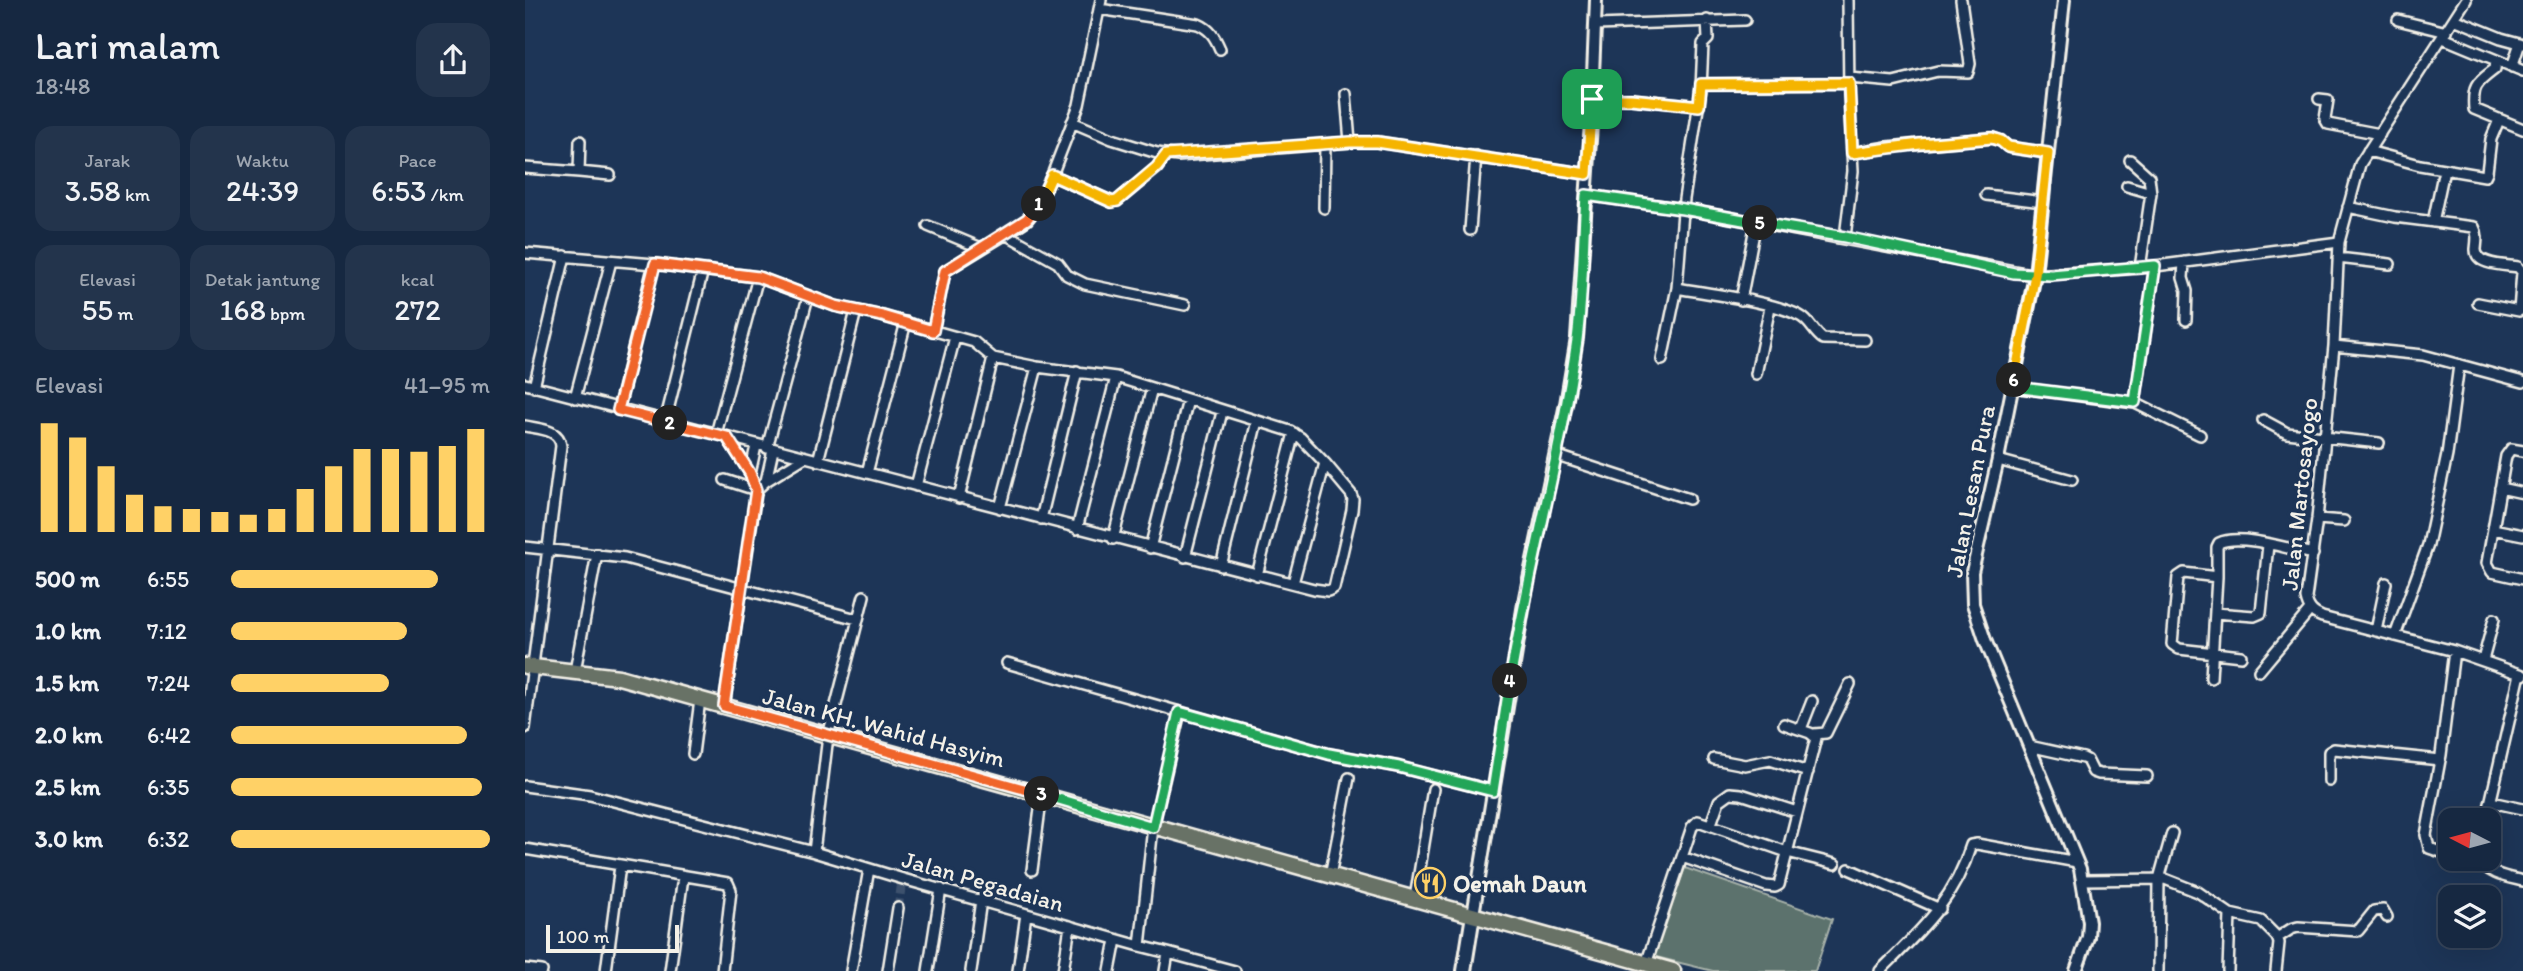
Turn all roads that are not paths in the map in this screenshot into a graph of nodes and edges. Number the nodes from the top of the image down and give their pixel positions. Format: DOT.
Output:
graph roads {
  1 [pos="1596,0"];
  2 [pos="1849,0"];
  3 [pos="1961,0"];
  4 [pos="2064,0"];
  5 [pos="2466,0"];
  6 [pos="1100,5"];
  7 [pos="2454,19"];
  8 [pos="1707,20"];
  9 [pos="1745,20"];
  10 [pos="2398,20"];
  11 [pos="1596,24"];
  12 [pos="2445,35"];
  13 [pos="2521,43"];
  14 [pos="1220,49"];
  15 [pos="2496,61"];
  16 [pos="2512,67"];
  17 [pos="2523,71"];
  18 [pos="1849,81"];
  19 [pos="1701,84"];
  20 [pos="1346,94"];
  21 [pos="1592,99"];
  22 [pos="2319,99"];
  23 [pos="1699,106"];
  24 [pos="2499,120"];
  25 [pos="1072,122"];
  26 [pos="2523,129"];
  27 [pos="2380,134"];
  28 [pos="580,141"];
  29 [pos="1350,142"];
  30 [pos="1325,145"];
  31 [pos="2368,150"];
  32 [pos="1852,153"];
  33 [pos="2048,153"];
  34 [pos="1166,155"];
  35 [pos="1476,156"];
  36 [pos="2130,160"];
  37 [pos="525,168"];
  38 [pos="2444,170"];
  39 [pos="579,172"];
  40 [pos="1587,174"];
  41 [pos="610,175"];
  42 [pos="1052,175"];
  43 [pos="2127,186"];
  44 [pos="2151,192"];
  45 [pos="1586,195"];
  46 [pos="1986,195"];
  47 [pos="2043,202"];
  48 [pos="2348,207"];
  49 [pos="1324,208"];
  50 [pos="1683,209"];
  51 [pos="1756,222"];
  52 [pos="2433,222"];
  53 [pos="928,226"];
  54 [pos="1470,230"];
  55 [pos="1006,234"];
  56 [pos="1845,237"];
  57 [pos="2339,242"];
  58 [pos="981,248"];
  59 [pos="525,254"];
  60 [pos="565,256"];
  61 [pos="2338,258"];
  62 [pos="611,261"];
  63 [pos="2184,262"];
  64 [pos="655,264"];
  65 [pos="2390,264"];
  66 [pos="2155,266"];
  67 [pos="2140,268"];
  68 [pos="703,270"];
  69 [pos="2035,275"];
  70 [pos="758,277"];
  71 [pos="1677,288"];
  72 [pos="808,297"];
  73 [pos="1741,300"];
  74 [pos="2478,303"];
  75 [pos="1185,306"];
  76 [pos="1770,307"];
  77 [pos="856,311"];
  78 [pos="2186,320"];
  79 [pos="906,322"];
  80 [pos="933,331"];
  81 [pos="955,337"];
  82 [pos="1865,340"];
  83 [pos="2334,346"];
  84 [pos="993,358"];
  85 [pos="1662,360"];
  86 [pos="2459,365"];
  87 [pos="1037,367"];
  88 [pos="1077,371"];
  89 [pos="1756,374"];
  90 [pos="1116,377"];
  91 [pos="2523,382"];
  92 [pos="530,386"];
  93 [pos="2013,387"];
  94 [pos="1152,388"];
  95 [pos="575,398"];
  96 [pos="1188,400"];
  97 [pos="2135,402"];
  98 [pos="618,410"];
  99 [pos="1222,412"];
  100 [pos="2263,420"];
  101 [pos="1257,421"];
  102 [pos="665,422"];
  103 [pos="525,426"];
  104 [pos="1294,433"];
  105 [pos="716,434"];
  106 [pos="2200,435"];
  107 [pos="727,437"];
  108 [pos="2325,438"];
  109 [pos="2379,443"];
  110 [pos="756,446"];
  111 [pos="770,449"];
  112 [pos="2523,451"];
  113 [pos="1555,456"];
  114 [pos="805,457"];
  115 [pos="1998,460"];
  116 [pos="818,461"];
  117 [pos="1325,463"];
  118 [pos="750,473"];
  119 [pos="867,473"];
  120 [pos="725,480"];
  121 [pos="2072,480"];
  122 [pos="766,481"];
  123 [pos="916,486"];
  124 [pos="2500,488"];
  125 [pos="756,490"];
  126 [pos="2523,493"];
  127 [pos="959,498"];
  128 [pos="1689,499"];
  129 [pos="1000,508"];
  130 [pos="1041,519"];
  131 [pos="2317,519"];
  132 [pos="2344,521"];
  133 [pos="2493,528"];
  134 [pos="1077,529"];
  135 [pos="2523,535"];
  136 [pos="1113,538"];
  137 [pos="2268,545"];
  138 [pos="525,547"];
  139 [pos="1150,548"];
  140 [pos="549,550"];
  141 [pos="597,554"];
  142 [pos="2313,554"];
  143 [pos="1185,557"];
  144 [pos="1221,566"];
  145 [pos="1257,576"];
  146 [pos="2217,577"];
  147 [pos="2523,579"];
  148 [pos="1293,583"];
  149 [pos="2386,583"];
  150 [pos="741,590"];
  151 [pos="864,596"];
  152 [pos="2310,610"];
  153 [pos="2215,613"];
  154 [pos="857,619"];
  155 [pos="2494,619"];
  156 [pos="2376,631"];
  157 [pos="2395,636"];
  158 [pos="2454,651"];
  159 [pos="2212,653"];
  160 [pos="2241,656"];
  161 [pos="2483,660"];
  162 [pos="1007,663"];
  163 [pos="529,666"];
  164 [pos="575,671"];
  165 [pos="2259,671"];
  166 [pos="2521,674"];
  167 [pos="2211,678"];
  168 [pos="1850,684"];
  169 [pos="699,700"];
  170 [pos="1812,701"];
  171 [pos="724,706"];
  172 [pos="1179,712"];
  173 [pos="1784,724"];
  174 [pos="525,728"];
  175 [pos="1801,729"];
  176 [pos="1814,734"];
  177 [pos="828,736"];
  178 [pos="2029,746"];
  179 [pos="693,754"];
  180 [pos="1714,759"];
  181 [pos="2440,760"];
  182 [pos="1808,772"];
  183 [pos="2147,776"];
  184 [pos="1349,778"];
  185 [pos="2329,781"];
  186 [pos="525,786"];
  187 [pos="1433,789"];
  188 [pos="1493,791"];
  189 [pos="1042,794"];
  190 [pos="2491,802"];
  191 [pos="2489,808"];
  192 [pos="2523,809"];
  193 [pos="1797,812"];
  194 [pos="1711,824"];
  195 [pos="1153,827"];
  196 [pos="2172,833"];
  197 [pos="525,849"];
  198 [pos="2438,851"];
  199 [pos="814,852"];
  200 [pos="1787,852"];
  201 [pos="1682,858"];
  202 [pos="2077,862"];
  203 [pos="1835,864"];
  204 [pos="620,866"];
  205 [pos="869,869"];
  206 [pos="1849,869"];
  207 [pos="1032,870"];
  208 [pos="2493,872"];
  209 [pos="1330,876"];
  210 [pos="683,877"];
  211 [pos="2159,879"];
  212 [pos="2082,880"];
  213 [pos="2523,881"];
  214 [pos="941,889"];
  215 [pos="1415,898"];
  216 [pos="981,900"];
  217 [pos="898,908"];
  218 [pos="1940,909"];
  219 [pos="1026,914"];
  220 [pos="2230,914"];
  221 [pos="1473,915"];
  222 [pos="2386,917"];
  223 [pos="1070,926"];
  224 [pos="2277,938"];
  225 [pos="1116,940"];
  226 [pos="1140,946"];
  227 [pos="1168,953"];
  228 [pos="1195,959"];
  229 [pos="1646,964"];
  230 [pos="525,969"];
  231 [pos="542,971"];
  232 [pos="606,971"];
  233 [pos="670,971"];
  234 [pos="722,971"];
  235 [pos="851,971"];
  236 [pos="888,971"];
  237 [pos="928,971"];
  238 [pos="971,971"];
  239 [pos="1018,971"];
  240 [pos="1063,971"];
  241 [pos="1110,971"];
  242 [pos="1165,971"];
  243 [pos="1193,971"];
  244 [pos="1235,971"];
  245 [pos="1464,971"];
  246 [pos="1673,971"];
  247 [pos="1880,971"];
  248 [pos="2076,971"];
  249 [pos="2158,971"];
  250 [pos="2228,971"];
  251 [pos="2276,971"];
  1 -- 11 [label="street"];
  2 -- 18 [label="street"];
  3 -- 18 [label="street"];
  4 -- 33 [label="street, Jalan Lesan Pura"];
  5 -- 7 [label="street, Jalan Martosayogo"];
  6 -- 14 [label="street"];
  6 -- 25 [label="street"];
  7 -- 12 [label="street, Jalan Martosayogo"];
  7 -- 13 [label="street"];
  8 -- 9 [label="street"];
  8 -- 11 [label="street"];
  8 -- 19 [label="street"];
  10 -- 12 [label="street"];
  11 -- 21 [label="street"];
  12 -- 15 [label="street"];
  12 -- 27 [label="street, Jalan Martosayogo"];
  13 -- 16 [label="street"];
  15 -- 16 [label="street"];
  15 -- 24 [label="street"];
  16 -- 17 [label="street"];
  18 -- 19 [label="street"];
  18 -- 32 [label="street"];
  19 -- 23 [label="street"];
  20 -- 29 [label="street"];
  21 -- 23 [label="street"];
  21 -- 40 [label="street"];
  22 -- 27 [label="street"];
  23 -- 50 [label="street"];
  24 -- 26 [label="street"];
  24 -- 38 [label="street"];
  25 -- 34 [label="street"];
  25 -- 42 [label="street"];
  27 -- 31 [label="street, Jalan Martosayogo"];
  28 -- 39 [label="street"];
  29 -- 30 [label="street"];
  29 -- 35 [label="street"];
  30 -- 34 [label="street"];
  30 -- 49 [label="street"];
  31 -- 38 [label="street"];
  31 -- 48 [label="street, Jalan Martosayogo"];
  32 -- 33 [label="street"];
  32 -- 56 [label="street"];
  33 -- 47 [label="street, Jalan Lesan Pura"];
  34 -- 42 [label="street"];
  35 -- 40 [label="street"];
  35 -- 54 [label="street"];
  36 -- 44 [label="street"];
  37 -- 39 [label="street"];
  38 -- 52 [label="street"];
  39 -- 41 [label="street"];
  40 -- 45 [label="street"];
  42 -- 55 [label="street"];
  43 -- 44 [label="street"];
  44 -- 67 [label="street"];
  45 -- 50 [label="street"];
  45 -- 113 [label="street"];
  46 -- 47 [label="street"];
  47 -- 69 [label="street, Jalan Lesan Pura"];
  48 -- 52 [label="street"];
  48 -- 57 [label="street, Jalan Martosayogo"];
  50 -- 51 [label="street"];
  50 -- 71 [label="street"];
  51 -- 56 [label="street"];
  51 -- 73 [label="street"];
  52 -- 74 [label="street"];
  53 -- 58 [label="street"];
  55 -- 58 [label="street"];
  55 -- 75 [label="street"];
  56 -- 69 [label="street"];
  57 -- 61 [label="street, Jalan Martosayogo"];
  57 -- 63 [label="street"];
  58 -- 80 [label="street"];
  59 -- 60 [label="street"];
  60 -- 62 [label="street"];
  60 -- 92 [label="street"];
  61 -- 65 [label="street"];
  61 -- 83 [label="street, Jalan Martosayogo"];
  62 -- 64 [label="street"];
  62 -- 95 [label="street"];
  63 -- 66 [label="street"];
  63 -- 78 [label="street"];
  64 -- 68 [label="street"];
  64 -- 98 [label="street"];
  66 -- 67 [label="street"];
  66 -- 97 [label="street"];
  67 -- 69 [label="street"];
  68 -- 70 [label="street"];
  68 -- 102 [label="street"];
  69 -- 93 [label="street, Jalan Lesan Pura"];
  70 -- 72 [label="street"];
  70 -- 105 [label="street"];
  71 -- 73 [label="street"];
  71 -- 85 [label="street"];
  72 -- 77 [label="street"];
  72 -- 111 [label="street"];
  73 -- 76 [label="street"];
  76 -- 82 [label="street"];
  76 -- 89 [label="street"];
  77 -- 79 [label="street"];
  77 -- 116 [label="street"];
  79 -- 80 [label="street"];
  79 -- 119 [label="street"];
  80 -- 81 [label="street"];
  81 -- 84 [label="street"];
  81 -- 123 [label="street"];
  83 -- 86 [label="street"];
  83 -- 108 [label="street, Jalan Martosayogo"];
  84 -- 87 [label="street"];
  84 -- 127 [label="street"];
  86 -- 91 [label="street"];
  86 -- 157 [label="street"];
  87 -- 88 [label="street"];
  87 -- 129 [label="street"];
  88 -- 90 [label="street"];
  88 -- 130 [label="street"];
  90 -- 94 [label="street"];
  90 -- 134 [label="street"];
  92 -- 95 [label="street"];
  93 -- 97 [label="street"];
  93 -- 115 [label="street, Jalan Lesan Pura"];
  94 -- 96 [label="street"];
  94 -- 136 [label="street"];
  95 -- 98 [label="street"];
  96 -- 99 [label="street"];
  96 -- 139 [label="street"];
  97 -- 106 [label="street"];
  98 -- 102 [label="street"];
  99 -- 101 [label="street"];
  99 -- 143 [label="street"];
  100 -- 108 [label="street"];
  101 -- 104 [label="street"];
  101 -- 144 [label="street"];
  102 -- 105 [label="street"];
  103 -- 140 [label="street"];
  104 -- 117 [label="street"];
  104 -- 145 [label="street"];
  105 -- 107 [label="street"];
  107 -- 110 [label="street"];
  107 -- 118 [label="street"];
  108 -- 109 [label="street"];
  108 -- 131 [label="street, Jalan Martosayogo"];
  110 -- 111 [label="street"];
  110 -- 118 [label="street"];
  111 -- 114 [label="street"];
  111 -- 122 [label="street"];
  112 -- 124 [label="street"];
  113 -- 128 [label="street"];
  113 -- 188 [label="street"];
  114 -- 116 [label="street"];
  114 -- 122 [label="street"];
  115 -- 121 [label="street"];
  115 -- 178 [label="street, Jalan Lesan Pura"];
  116 -- 119 [label="street"];
  117 -- 148 [label="street"];
  117 -- 148 [label="street"];
  118 -- 125 [label="street"];
  119 -- 123 [label="street"];
  120 -- 125 [label="street"];
  122 -- 125 [label="street"];
  123 -- 127 [label="street"];
  124 -- 126 [label="street"];
  124 -- 133 [label="street"];
  125 -- 150 [label="street"];
  127 -- 129 [label="street"];
  129 -- 130 [label="street"];
  130 -- 134 [label="street"];
  131 -- 132 [label="street"];
  131 -- 142 [label="street, Jalan Martosayogo"];
  133 -- 135 [label="street"];
  133 -- 147 [label="street"];
  134 -- 136 [label="street"];
  136 -- 139 [label="street"];
  137 -- 142 [label="street"];
  137 -- 146 [label="street"];
  137 -- 153 [label="street"];
  138 -- 140 [label="street"];
  139 -- 143 [label="street"];
  140 -- 141 [label="street"];
  140 -- 163 [label="street"];
  141 -- 150 [label="street"];
  141 -- 164 [label="street"];
  142 -- 152 [label="street, Jalan Martosayogo"];
  143 -- 144 [label="street"];
  144 -- 145 [label="street"];
  145 -- 148 [label="street"];
  146 -- 153 [label="street"];
  146 -- 159 [label="street"];
  149 -- 156 [label="street"];
  150 -- 154 [label="street"];
  150 -- 171 [label="street"];
  151 -- 154 [label="street"];
  152 -- 156 [label="street, Jalan Martosayogo"];
  152 -- 165 [label="street"];
  153 -- 159 [label="street"];
  154 -- 177 [label="street"];
  155 -- 161 [label="street"];
  156 -- 157 [label="street, Jalan Martosayogo"];
  157 -- 158 [label="street, Jalan Martosayogo"];
  158 -- 161 [label="street, Jalan Martosayogo"];
  158 -- 181 [label="street"];
  159 -- 160 [label="street"];
  159 -- 167 [label="street"];
  161 -- 166 [label="street, Jalan Martosayogo"];
  162 -- 172 [label="street"];
  163 -- 164 [label="main road, Jalan KH. Wahid Hasyim"];
  163 -- 174 [label="street"];
  164 -- 169 [label="main road, Jalan KH. Wahid Hasyim"];
  166 -- 190 [label="street"];
  168 -- 176 [label="street"];
  169 -- 171 [label="main road, Jalan KH. Wahid Hasyim"];
  169 -- 179 [label="street"];
  170 -- 175 [label="street"];
  171 -- 177 [label="main road, Jalan KH. Wahid Hasyim"];
  172 -- 188 [label="street"];
  172 -- 195 [label="street"];
  173 -- 175 [label="street"];
  175 -- 176 [label="street"];
  176 -- 182 [label="street"];
  177 -- 189 [label="main road, Jalan KH. Wahid Hasyim"];
  177 -- 199 [label="street"];
  178 -- 183 [label="street"];
  178 -- 202 [label="street, Jalan Lesan Pura"];
  180 -- 182 [label="street"];
  181 -- 185 [label="street"];
  181 -- 198 [label="street"];
  182 -- 193 [label="street"];
  184 -- 209 [label="street"];
  186 -- 199 [label="street, Jalan Pegadaian"];
  187 -- 215 [label="street"];
  188 -- 221 [label="street"];
  189 -- 195 [label="main road, Jalan KH. Wahid Hasyim"];
  189 -- 207 [label="street"];
  190 -- 191 [label="street"];
  190 -- 192 [label="street"];
  193 -- 194 [label="street"];
  193 -- 200 [label="street"];
  194 -- 200 [label="street"];
  194 -- 201 [label="street"];
  195 -- 209 [label="main road, Jalan KH. Wahid Hasyim"];
  195 -- 226 [label="street"];
  196 -- 211 [label="street"];
  197 -- 204 [label="street"];
  199 -- 205 [label="street, Jalan Pegadaian"];
  200 -- 201 [label="street"];
  200 -- 203 [label="street"];
  201 -- 229 [label="street"];
  202 -- 212 [label="street, Jalan Lesan Pura"];
  202 -- 218 [label="street"];
  204 -- 210 [label="street"];
  204 -- 232 [label="street"];
  205 -- 214 [label="street, Jalan Pegadaian"];
  205 -- 235 [label="street"];
  206 -- 218 [label="street"];
  208 -- 213 [label="street"];
  209 -- 215 [label="main road, Jalan KH. Wahid Hasyim"];
  210 -- 233 [label="street"];
  210 -- 234 [label="street"];
  211 -- 212 [label="street"];
  211 -- 220 [label="street"];
  211 -- 249 [label="street"];
  212 -- 248 [label="street, Jalan Lesan Pura"];
  214 -- 216 [label="street, Jalan Pegadaian"];
  214 -- 237 [label="street"];
  215 -- 221 [label="main road, Jalan KH. Wahid Hasyim"];
  216 -- 219 [label="street, Jalan Pegadaian"];
  216 -- 238 [label="street"];
  217 -- 236 [label="street"];
  218 -- 247 [label="street"];
  219 -- 223 [label="street, Jalan Pegadaian"];
  219 -- 239 [label="street"];
  220 -- 224 [label="street"];
  220 -- 250 [label="street"];
  221 -- 229 [label="main road, Jalan KH. Wahid Hasyim"];
  221 -- 245 [label="main road"];
  222 -- 224 [label="street"];
  223 -- 225 [label="street, Jalan Pegadaian"];
  223 -- 240 [label="street"];
  224 -- 251 [label="street"];
  225 -- 226 [label="street, Jalan Pegadaian"];
  225 -- 241 [label="street"];
  226 -- 227 [label="street, Jalan Pegadaian"];
  227 -- 228 [label="street, Jalan Pegadaian"];
  227 -- 242 [label="street"];
  228 -- 243 [label="street"];
  228 -- 244 [label="street, Jalan Pegadaian"];
  229 -- 246 [label="main road, Jalan KH. Wahid Hasyim"];
  230 -- 231 [label="street"];
}
